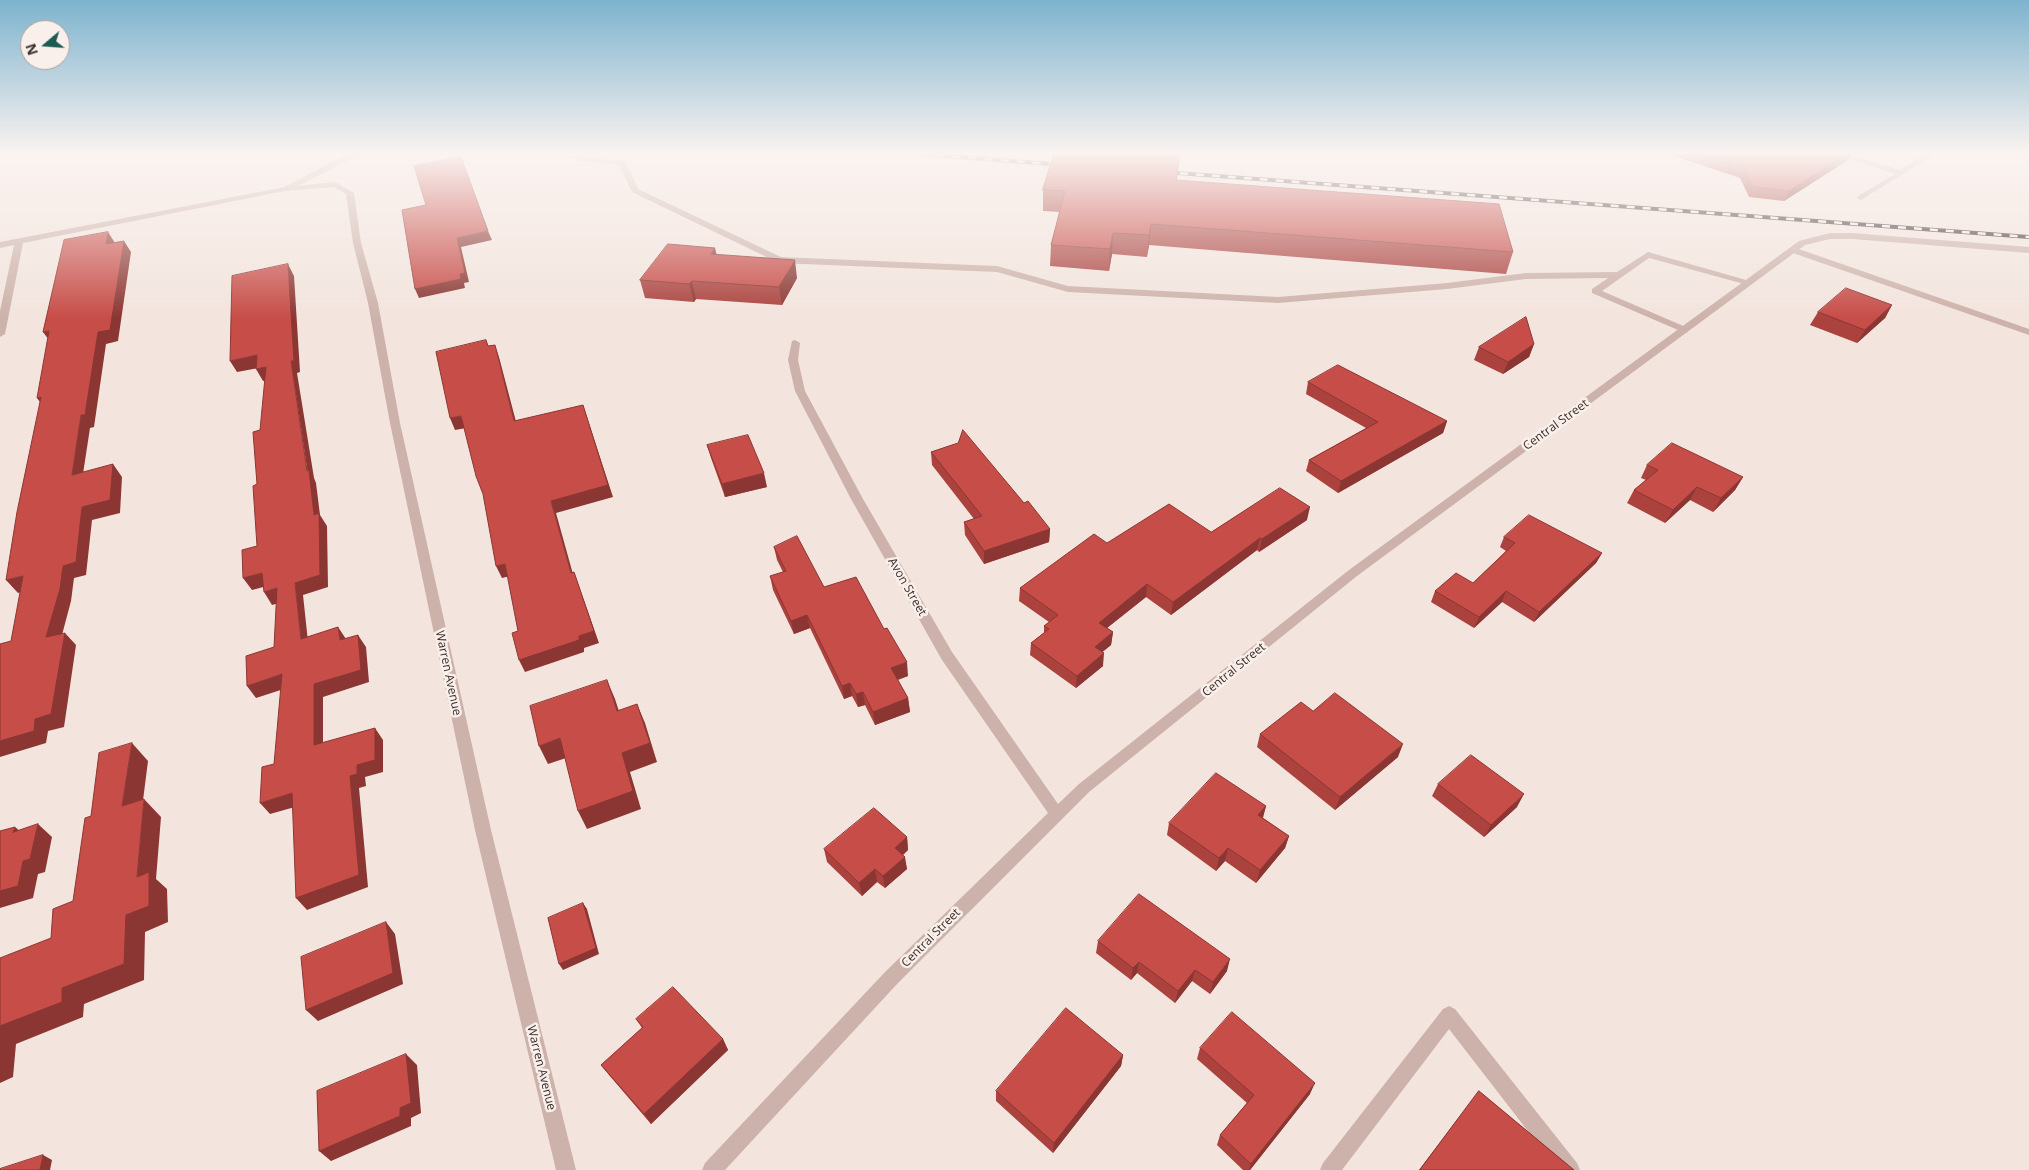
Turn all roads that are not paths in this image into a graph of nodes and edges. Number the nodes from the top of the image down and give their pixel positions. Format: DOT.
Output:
graph roads {
  1 [pos="176,209"];
  2 [pos="352,209"];
  3 [pos="673,209"];
  4 [pos="19,242"];
  5 [pos="0,245"];
  6 [pos="1793,250"];
  7 [pos="2029,250"];
  8 [pos="1619,275"];
  9 [pos="1748,282"];
  10 [pos="1685,330"];
  11 [pos="2029,332"];
  12 [pos="0,334"];
  13 [pos="795,344"];
  14 [pos="1057,814"];
  15 [pos="566,1170"];
  16 [pos="712,1170"];
  17 [pos="1330,1170"];
  18 [pos="1570,1170"];
  1 -- 4 [label="street"];
  2 -- 15 [label="street, Warren Avenue"];
  3 -- 8 [label="street"];
  4 -- 5 [label="street"];
  4 -- 12 [label="street"];
  6 -- 7 [label="street, Central Street"];
  6 -- 9 [label="street, Central Street"];
  6 -- 11 [label="street"];
  8 -- 9 [label="street"];
  8 -- 10 [label="street"];
  9 -- 10 [label="street, Central Street"];
  10 -- 14 [label="street, Central Street"];
  13 -- 14 [label="street, Avon Street"];
  14 -- 16 [label="street, Central Street"];
  17 -- 18 [label="street"];
}
